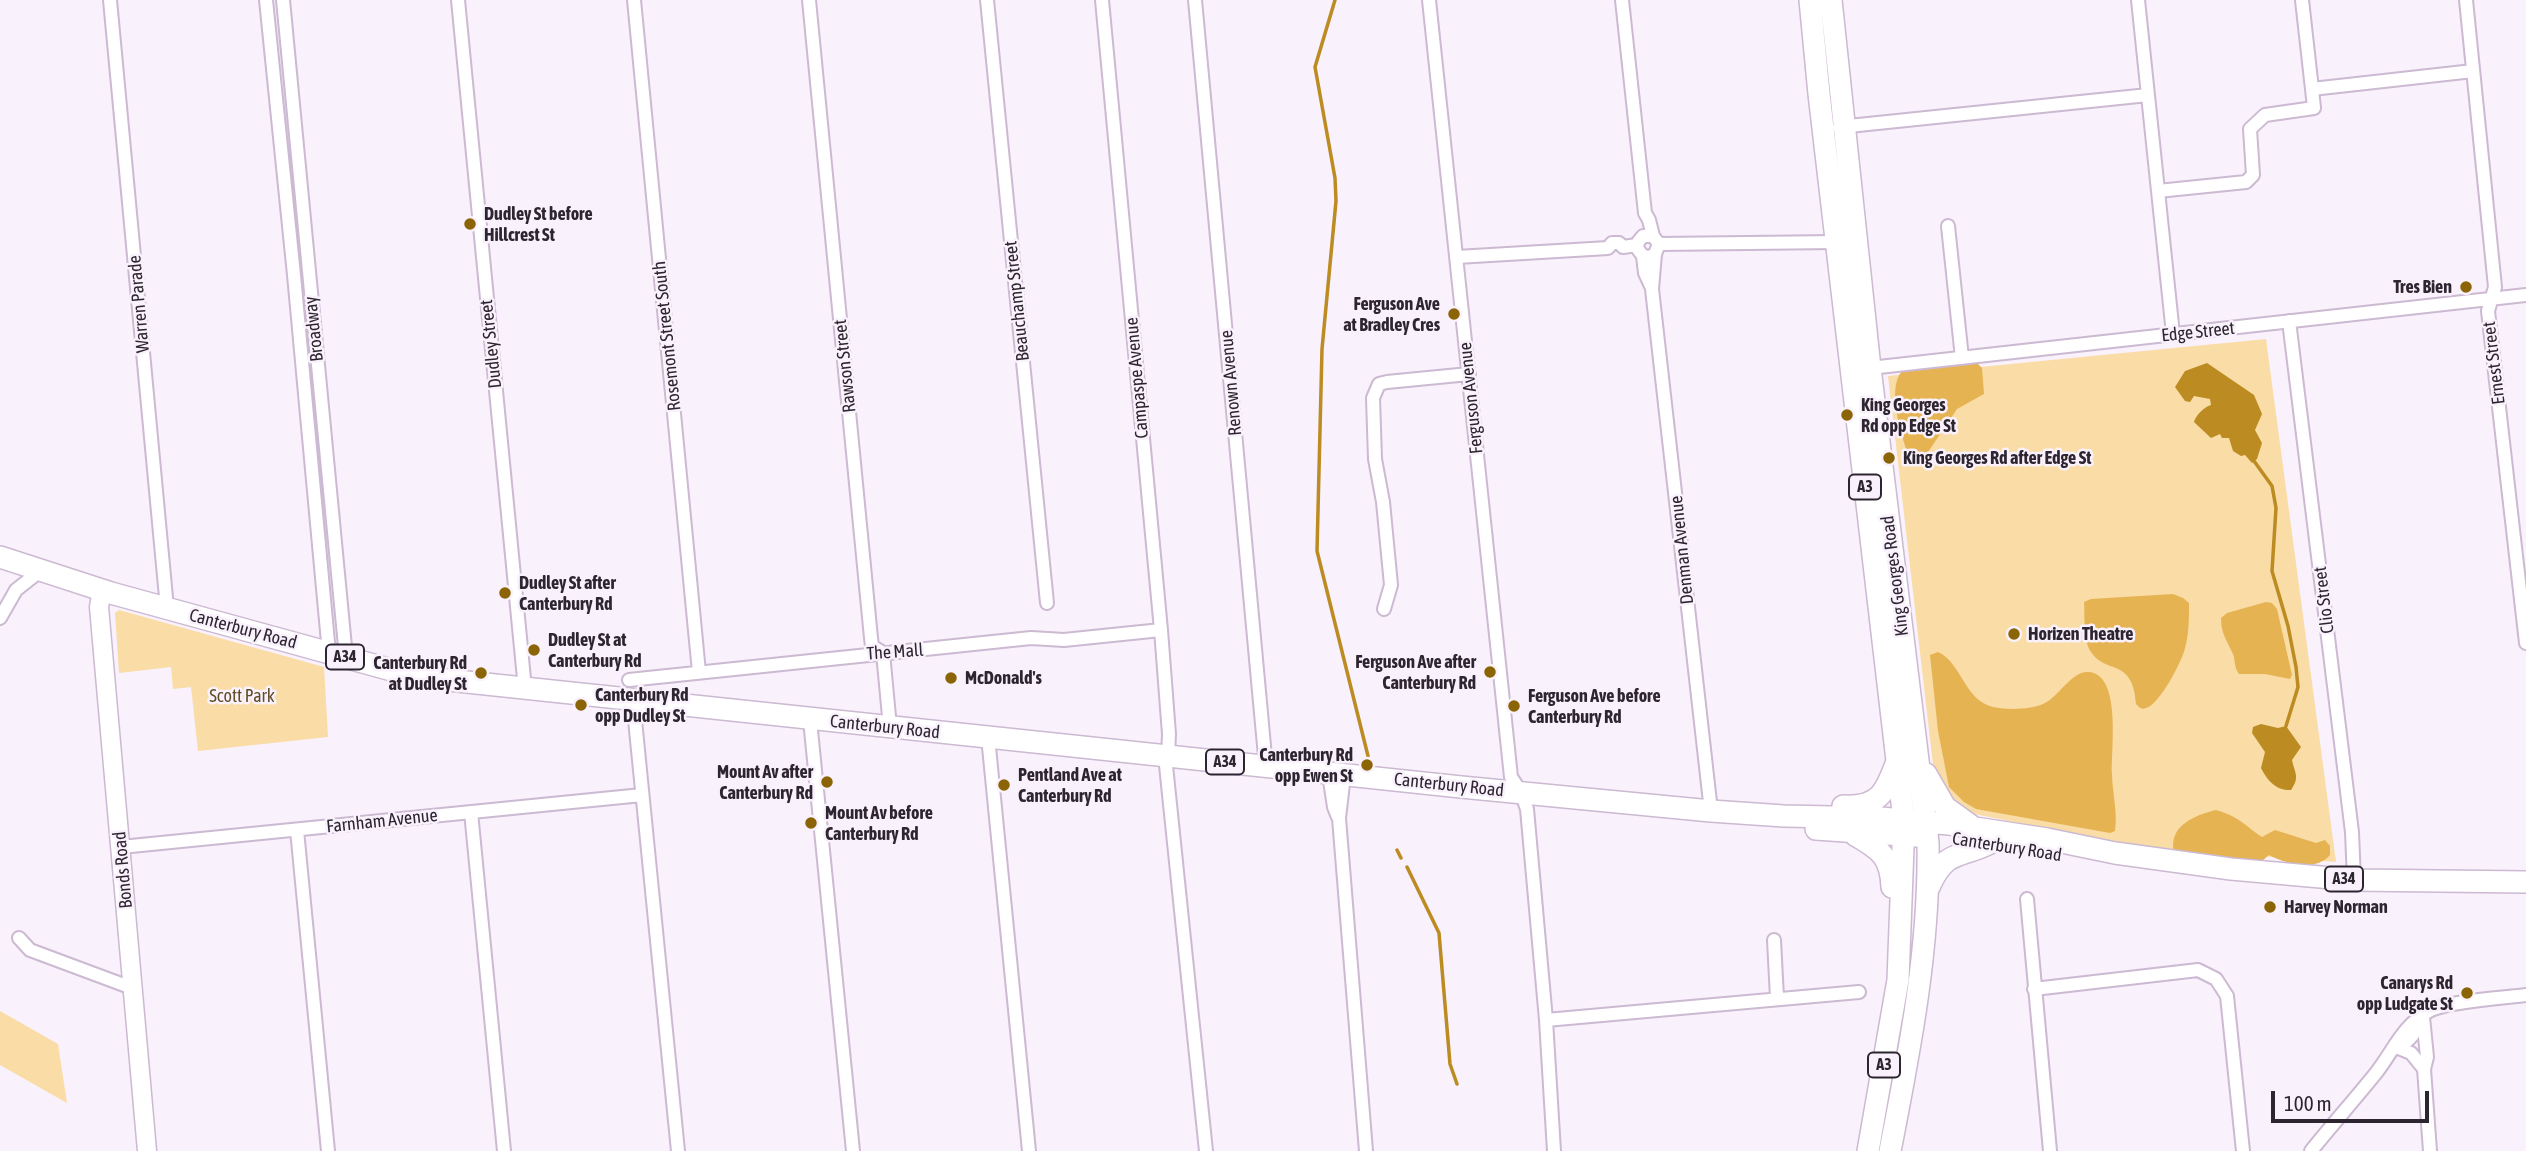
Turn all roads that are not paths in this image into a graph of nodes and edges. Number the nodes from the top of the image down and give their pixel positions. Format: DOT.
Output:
graph roads {
  1 [pos="110,0"];
  2 [pos="266,0"];
  3 [pos="283,0"];
  4 [pos="458,0"];
  5 [pos="634,0"];
  6 [pos="809,0"];
  7 [pos="987,0"];
  8 [pos="1102,0"];
  9 [pos="1195,0"];
  10 [pos="1429,0"];
  11 [pos="1622,0"];
  12 [pos="1810,0"];
  13 [pos="1831,0"];
  14 [pos="2138,0"];
  15 [pos="2302,0"];
  16 [pos="2466,0"];
  17 [pos="2473,71"];
  18 [pos="2312,89"];
  19 [pos="2148,94"];
  20 [pos="1833,128"];
  21 [pos="2158,191"];
  22 [pos="1948,226"];
  23 [pos="1836,242"];
  24 [pos="1648,245"];
  25 [pos="1457,257"];
  26 [pos="2526,295"];
  27 [pos="2492,299"];
  28 [pos="2289,321"];
  29 [pos="2173,334"];
  30 [pos="1962,358"];
  31 [pos="1870,368"];
  32 [pos="1469,374"];
  33 [pos="0,557"];
  34 [pos="40,570"];
  35 [pos="102,590"];
  36 [pos="1047,603"];
  37 [pos="167,608"];
  38 [pos="1384,609"];
  39 [pos="0,618"];
  40 [pos="1161,630"];
  41 [pos="2526,643"];
  42 [pos="883,653"];
  43 [pos="337,655"];
  44 [pos="699,672"];
  45 [pos="525,689"];
  46 [pos="631,690"];
  47 [pos="810,720"];
  48 [pos="890,727"];
  49 [pos="988,737"];
  50 [pos="1167,756"];
  51 [pos="1908,758"];
  52 [pos="1266,766"];
  53 [pos="1337,774"];
  54 [pos="1521,792"];
  55 [pos="642,795"];
  56 [pos="1711,811"];
  57 [pos="471,813"];
  58 [pos="1784,816"];
  59 [pos="1904,829"];
  60 [pos="1927,829"];
  61 [pos="297,830"];
  62 [pos="1852,832"];
  63 [pos="1982,835"];
  64 [pos="121,847"];
  65 [pos="2354,880"];
  66 [pos="2526,882"];
  67 [pos="1926,892"];
  68 [pos="2027,899"];
  69 [pos="19,938"];
  70 [pos="1774,940"];
  71 [pos="1900,941"];
  72 [pos="132,988"];
  73 [pos="2034,989"];
  74 [pos="1859,992"];
  75 [pos="2526,995"];
  76 [pos="1777,998"];
  77 [pos="2423,1017"];
  78 [pos="1546,1020"];
  79 [pos="2396,1047"];
  80 [pos="2424,1069"];
  81 [pos="147,1151"];
  82 [pos="328,1151"];
  83 [pos="504,1151"];
  84 [pos="678,1151"];
  85 [pos="853,1151"];
  86 [pos="1029,1151"];
  87 [pos="1206,1151"];
  88 [pos="1366,1151"];
  89 [pos="1554,1151"];
  90 [pos="1868,1151"];
  91 [pos="1890,1151"];
  92 [pos="2050,1151"];
  93 [pos="2243,1151"];
  94 [pos="2311,1151"];
  95 [pos="2431,1151"];
  1 -- 37 [label="street, Warren Parade"];
  2 -- 43 [label="street, Broadway"];
  3 -- 43 [label="street, Broadway"];
  4 -- 45 [label="street, Dudley Street"];
  5 -- 44 [label="street, Rosemont Street South"];
  6 -- 42 [label="street, Rawson Street"];
  7 -- 36 [label="street, Beauchamp Street"];
  8 -- 40 [label="street, Campaspe Avenue"];
  9 -- 52 [label="street, Renown Avenue"];
  10 -- 25 [label="street, Ferguson Avenue"];
  11 -- 24 [label="street, Denman Avenue"];
  12 -- 20 [label="highway, King Georges Road / A3"];
  13 -- 20 [label="highway, King Georges Road / A3"];
  14 -- 19 [label="street"];
  15 -- 18 [label="street"];
  16 -- 17 [label="street, Ernest Street"];
  17 -- 18 [label="street"];
  17 -- 27 [label="street, Ernest Street"];
  18 -- 21 [label="street"];
  19 -- 20 [label="street"];
  19 -- 21 [label="street"];
  20 -- 23 [label="highway, King Georges Road / A3"];
  20 -- 31 [label="highway, King Georges Road / A3"];
  21 -- 29 [label="street"];
  22 -- 30 [label="street"];
  23 -- 24 [label="street"];
  23 -- 51 [label="highway, King Georges Road / A3"];
  24 -- 25 [label="street"];
  24 -- 56 [label="street, Denman Avenue"];
  25 -- 32 [label="street, Ferguson Avenue"];
  26 -- 27 [label="street, Edge Street"];
  27 -- 28 [label="street, Edge Street"];
  27 -- 41 [label="street, Ernest Street"];
  28 -- 29 [label="street, Edge Street"];
  28 -- 65 [label="street, Clio Street"];
  29 -- 30 [label="street, Edge Street"];
  30 -- 31 [label="street, Edge Street"];
  31 -- 51 [label="highway, King Georges Road / A3"];
  32 -- 38 [label="street"];
  32 -- 54 [label="street, Ferguson Avenue"];
  33 -- 34 [label="highway, Canterbury Road / A34"];
  34 -- 35 [label="highway, Canterbury Road / A34"];
  34 -- 39 [label="street"];
  35 -- 37 [label="highway, Canterbury Road / A34"];
  35 -- 64 [label="main road, Bonds Road"];
  37 -- 43 [label="highway, Canterbury Road / A34"];
  40 -- 42 [label="street, The Mall"];
  40 -- 50 [label="street, Campaspe Avenue"];
  42 -- 44 [label="street, The Mall"];
  42 -- 48 [label="street, Rawson Street"];
  43 -- 45 [label="highway, Canterbury Road / A34"];
  44 -- 46 [label="street, The Mall"];
  45 -- 46 [label="highway, Canterbury Road / A34"];
  46 -- 47 [label="highway, Canterbury Road / A34"];
  46 -- 55 [label="street"];
  47 -- 48 [label="highway, Canterbury Road / A34"];
  47 -- 85 [label="street"];
  48 -- 49 [label="highway, Canterbury Road / A34"];
  49 -- 50 [label="highway, Canterbury Road / A34"];
  49 -- 86 [label="street"];
  50 -- 52 [label="highway, Canterbury Road / A34"];
  50 -- 87 [label="street, Campaspe Avenue"];
  51 -- 58 [label="highway"];
  51 -- 59 [label="highway, King Georges Road / A3"];
  51 -- 60 [label="highway, King Georges Road / A3"];
  51 -- 63 [label="highway"];
  52 -- 53 [label="highway, Canterbury Road / A34"];
  53 -- 54 [label="highway, Canterbury Road / A34"];
  53 -- 88 [label="street"];
  54 -- 56 [label="highway, Canterbury Road / A34"];
  54 -- 78 [label="street, Ferguson Avenue"];
  55 -- 57 [label="street, Farnham Avenue"];
  55 -- 84 [label="street"];
  56 -- 58 [label="highway, Canterbury Road / A34"];
  57 -- 61 [label="street, Farnham Avenue"];
  57 -- 83 [label="street"];
  58 -- 59 [label="highway, Canterbury Road / A34"];
  58 -- 62 [label="highway, Canterbury Road / A34"];
  59 -- 60 [label="highway, Canterbury Road / A34"];
  59 -- 62 [label="highway, Canterbury Road / A34"];
  59 -- 71 [label="highway, King Georges Road / A3"];
  60 -- 63 [label="highway, Canterbury Road / A34"];
  60 -- 67 [label="highway, King Georges Road / A3"];
  61 -- 64 [label="street, Farnham Avenue"];
  61 -- 82 [label="street"];
  62 -- 71 [label="highway"];
  63 -- 65 [label="highway, Canterbury Road / A34"];
  63 -- 67 [label="highway"];
  64 -- 72 [label="main road, Bonds Road"];
  65 -- 66 [label="highway, Canterbury Road / A34"];
  67 -- 91 [label="highway, King Georges Road / A3"];
  68 -- 73 [label="street"];
  69 -- 72 [label="street"];
  70 -- 76 [label="street"];
  71 -- 90 [label="highway, King Georges Road / A3"];
  72 -- 81 [label="main road, Bonds Road"];
  73 -- 92 [label="street"];
  73 -- 93 [label="street"];
  74 -- 76 [label="street"];
  75 -- 77 [label="street"];
  76 -- 78 [label="street"];
  77 -- 79 [label="street"];
  77 -- 80 [label="street"];
  78 -- 89 [label="street, Ferguson Avenue"];
  79 -- 80 [label="street"];
  79 -- 94 [label="street"];
  80 -- 95 [label="street"];
}
